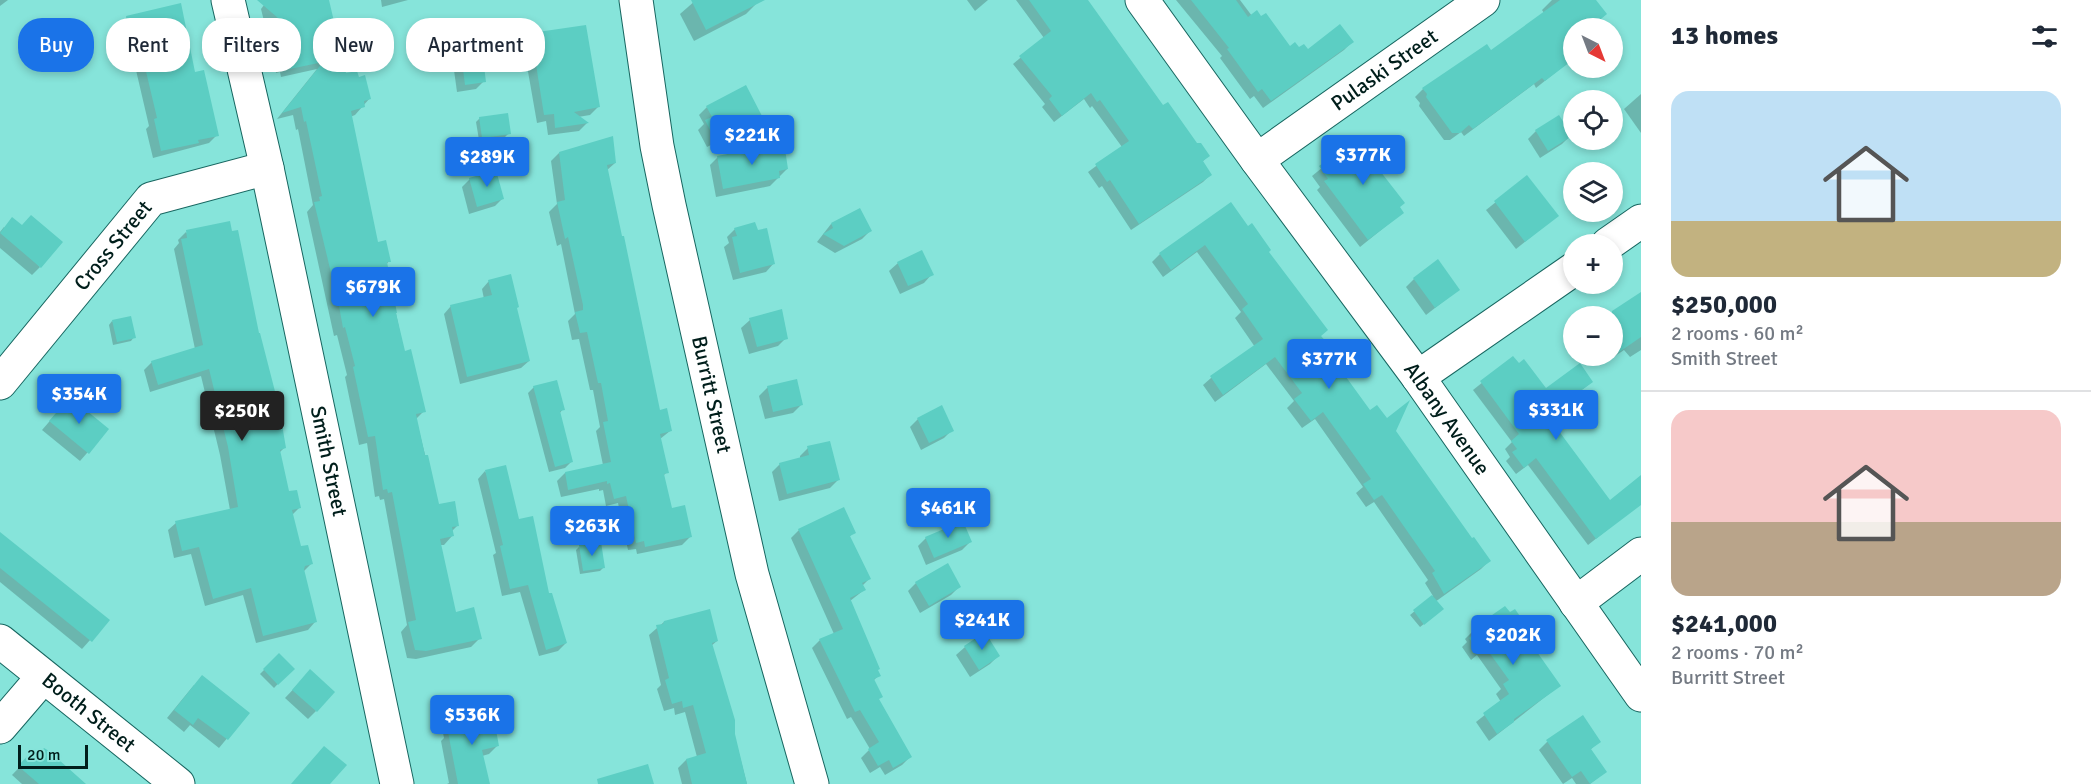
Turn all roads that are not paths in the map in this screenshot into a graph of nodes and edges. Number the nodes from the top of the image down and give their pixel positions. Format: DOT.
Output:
graph roads {
  1 [pos="228,0"];
  2 [pos="636,0"];
  3 [pos="1142,0"];
  4 [pos="1483,0"];
  5 [pos="1257,160"];
  6 [pos="267,168"];
  7 [pos="1641,221"];
  8 [pos="1622,234"];
  9 [pos="1563,277"];
  10 [pos="1418,377"];
  11 [pos="0,382"];
  12 [pos="1641,554"];
  13 [pos="1576,603"];
  14 [pos="0,641"];
  15 [pos="43,676"];
  16 [pos="1641,695"];
  17 [pos="0,727"];
  18 [pos="178,784"];
  19 [pos="397,784"];
  20 [pos="812,784"];
  1 -- 6 [label="street, Smith Street"];
  2 -- 20 [label="street, Burritt Street"];
  3 -- 5 [label="street, Albany Avenue"];
  4 -- 5 [label="street, Pulaski Street"];
  5 -- 10 [label="street, Albany Avenue"];
  6 -- 11 [label="street, Cross Street"];
  6 -- 19 [label="street, Smith Street"];
  7 -- 8 [label="street"];
  9 -- 10 [label="street"];
  10 -- 13 [label="street, Albany Avenue"];
  12 -- 13 [label="street"];
  13 -- 16 [label="street, Albany Avenue"];
  14 -- 15 [label="street, Booth Street"];
  15 -- 17 [label="street"];
  15 -- 18 [label="street, Booth Street"];
}
